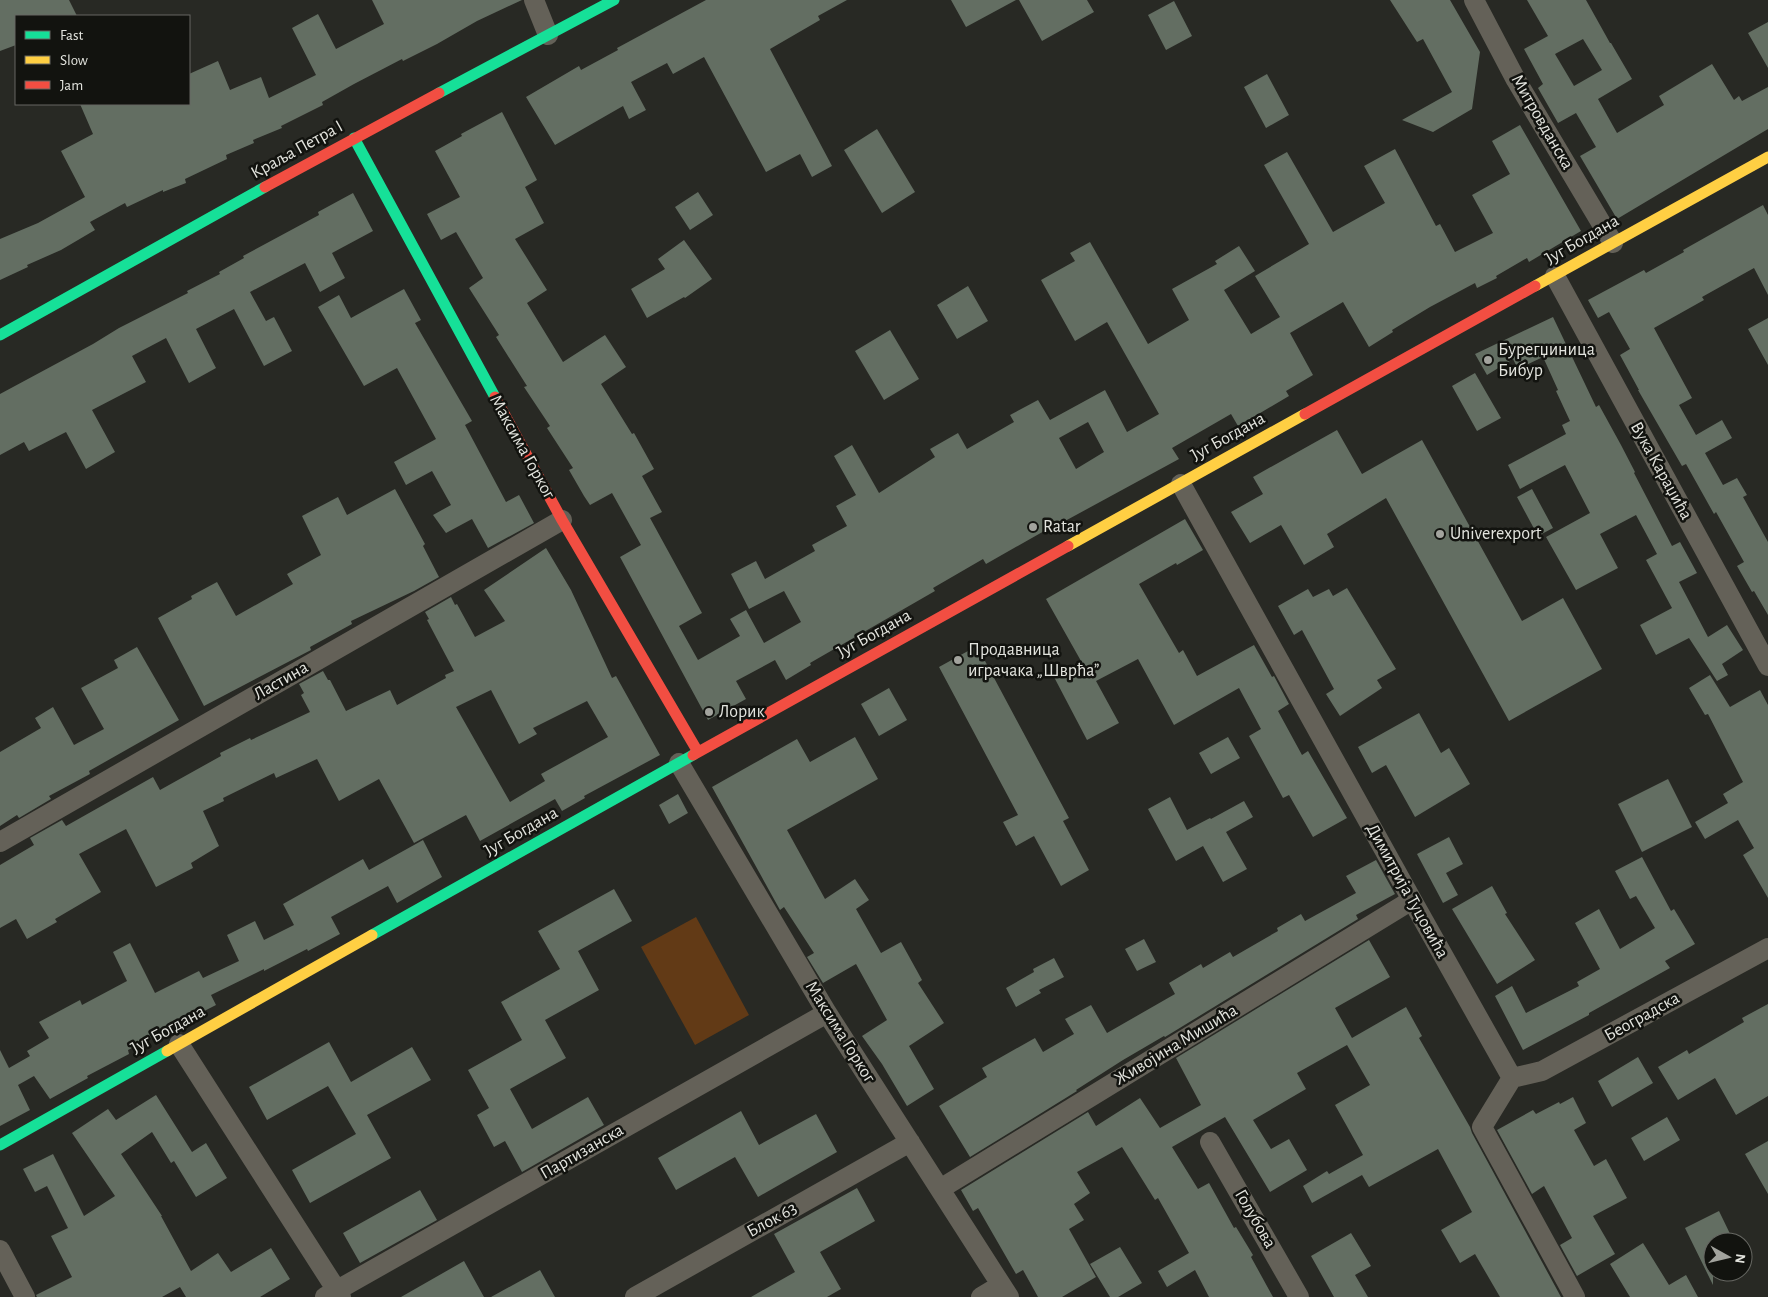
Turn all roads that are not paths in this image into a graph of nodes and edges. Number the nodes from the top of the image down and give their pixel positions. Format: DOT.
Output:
graph roads {
  1 [pos="534,0"];
  2 [pos="614,0"];
  3 [pos="1474,0"];
  4 [pos="548,35"];
  5 [pos="354,138"];
  6 [pos="1768,157"];
  7 [pos="1613,243"];
  8 [pos="1555,276"];
  9 [pos="0,336"];
  10 [pos="1181,484"];
  11 [pos="562,520"];
  12 [pos="1768,666"];
  13 [pos="698,752"];
  14 [pos="679,763"];
  15 [pos="0,842"];
  16 [pos="1412,900"];
  17 [pos="1768,948"];
  18 [pos="827,1013"];
  19 [pos="179,1044"];
  20 [pos="1512,1078"];
  21 [pos="910,1142"];
  22 [pos="1210,1142"];
  23 [pos="0,1145"];
  24 [pos="940,1189"];
  25 [pos="0,1250"];
  26 [pos="1005,1291"];
  27 [pos="334,1295"];
  28 [pos="25,1297"];
  29 [pos="635,1297"];
  30 [pos="981,1297"];
  31 [pos="1299,1297"];
  32 [pos="1575,1297"];
  1 -- 4 [label="street"];
  2 -- 4 [label="street, Краља Петра I"];
  3 -- 7 [label="street, Митровданска"];
  4 -- 5 [label="street, Краља Петра I"];
  5 -- 9 [label="street, Краља Петра I"];
  5 -- 11 [label="street, Максима Горког"];
  6 -- 7 [label="street, Југ Богдана"];
  7 -- 8 [label="street, Југ Богдана"];
  8 -- 10 [label="street, Југ Богдана"];
  8 -- 12 [label="street, Вука Караџића"];
  10 -- 13 [label="street, Југ Богдана"];
  10 -- 16 [label="street, Димитрија Туцовића"];
  11 -- 13 [label="street, Максима Горког"];
  11 -- 15 [label="street, Ластина"];
  13 -- 14 [label="street, Југ Богдана"];
  14 -- 18 [label="street, Максима Горког"];
  14 -- 19 [label="street, Југ Богдана"];
  16 -- 20 [label="street, Димитрија Туцовића"];
  16 -- 24 [label="street, Живојина Мишића"];
  17 -- 20 [label="street, Београдска"];
  18 -- 21 [label="street, Максима Горког"];
  18 -- 27 [label="street, Партизанска"];
  19 -- 23 [label="street, Југ Богдана"];
  19 -- 27 [label="street, Партизанска"];
  20 -- 32 [label="street"];
  21 -- 24 [label="street, Максима Горког"];
  21 -- 29 [label="street, Блок 63"];
  22 -- 31 [label="street, Голубова"];
  24 -- 26 [label="street, Максима Горког"];
  25 -- 28 [label="street"];
  26 -- 30 [label="street"];
}
